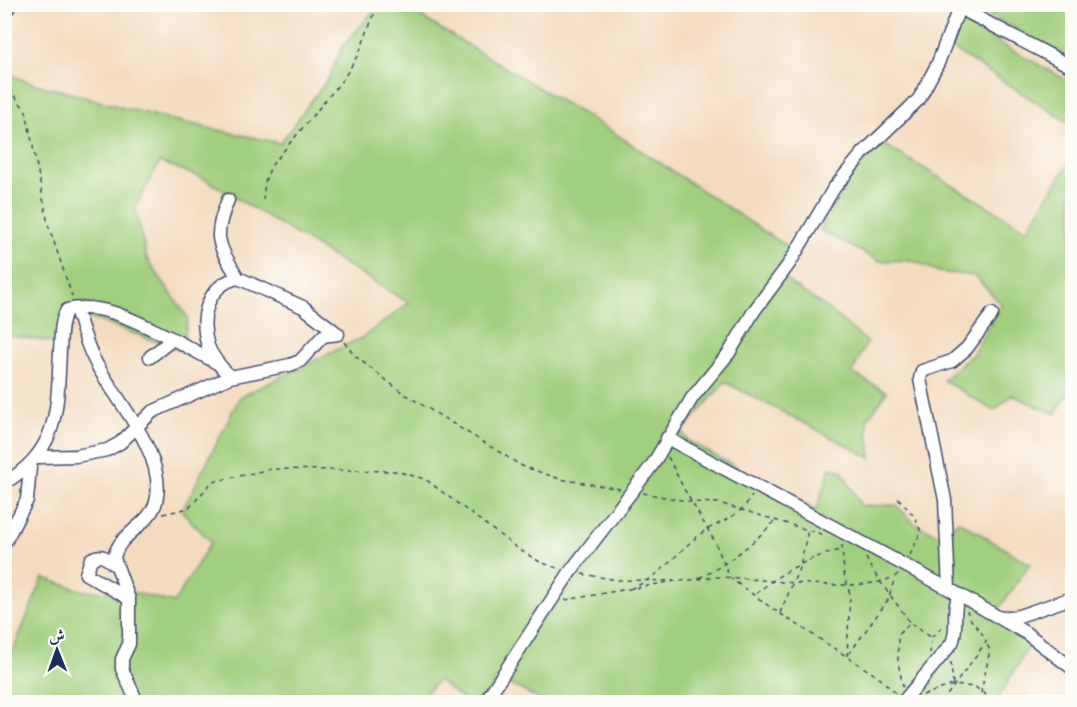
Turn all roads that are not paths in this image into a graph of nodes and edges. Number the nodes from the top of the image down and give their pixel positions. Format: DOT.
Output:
graph roads {
  1 [pos="963,7"];
  2 [pos="1072,67"];
  3 [pos="228,200"];
  4 [pos="238,278"];
  5 [pos="76,309"];
  6 [pos="992,314"];
  7 [pos="173,339"];
  8 [pos="150,357"];
  9 [pos="217,363"];
  10 [pos="230,377"];
  11 [pos="136,426"];
  12 [pos="665,442"];
  13 [pos="39,457"];
  14 [pos="30,467"];
  15 [pos="4,483"];
  16 [pos="4,544"];
  17 [pos="115,565"];
  18 [pos="954,592"];
  19 [pos="1072,598"];
  20 [pos="129,599"];
  21 [pos="1000,618"];
  22 [pos="1072,668"];
  23 [pos="137,702"];
  24 [pos="485,702"];
  25 [pos="905,702"];
  1 -- 2 [label="street"];
  1 -- 12 [label="street"];
  3 -- 4 [label="street"];
  4 -- 9 [label="street"];
  4 -- 10 [label="street"];
  5 -- 7 [label="street"];
  5 -- 11 [label="street"];
  5 -- 13 [label="street"];
  6 -- 18 [label="street"];
  7 -- 8 [label="street"];
  7 -- 9 [label="street"];
  9 -- 10 [label="street"];
  10 -- 11 [label="street"];
  11 -- 13 [label="street"];
  11 -- 17 [label="street"];
  12 -- 18 [label="street"];
  12 -- 24 [label="street"];
  13 -- 14 [label="street"];
  14 -- 15 [label="street"];
  14 -- 16 [label="street"];
  17 -- 20 [label="street"];
  17 -- 20 [label="street"];
  18 -- 21 [label="street"];
  18 -- 25 [label="street"];
  19 -- 21 [label="street"];
  20 -- 23 [label="street"];
  21 -- 22 [label="street"];
}
